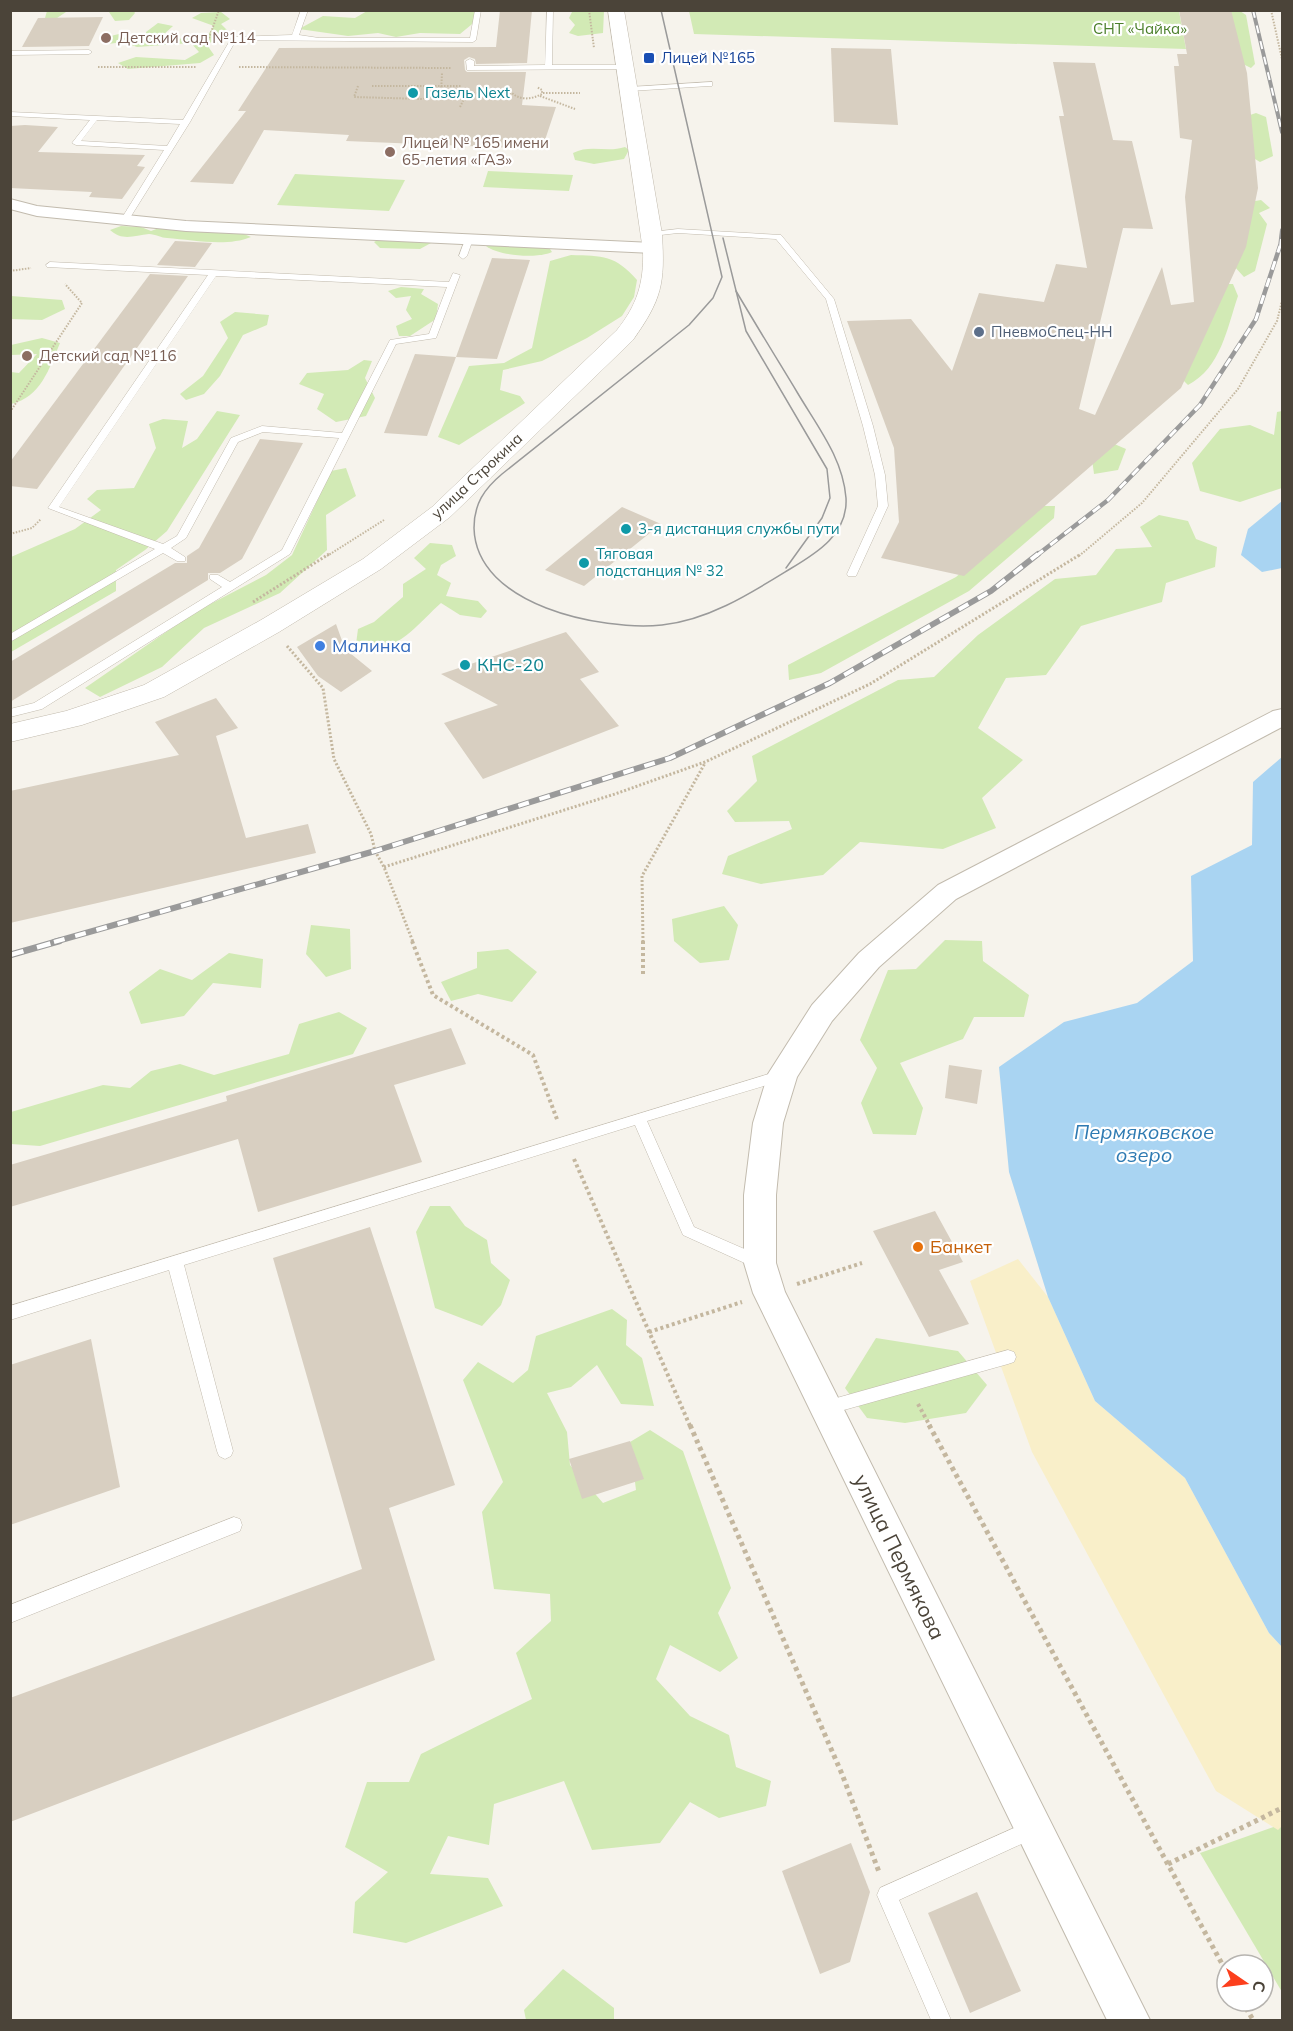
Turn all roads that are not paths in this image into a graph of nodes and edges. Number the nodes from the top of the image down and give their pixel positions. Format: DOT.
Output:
graph roads {
  1 [pos="305,10"];
  2 [pos="478,10"];
  3 [pos="550,10"];
  4 [pos="616,10"];
  5 [pos="295,37"];
  6 [pos="89,52"];
  7 [pos="10,53"];
  8 [pos="470,65"];
  9 [pos="548,67"];
  10 [pos="626,67"];
  11 [pos="709,84"];
  12 [pos="630,89"];
  13 [pos="10,114"];
  14 [pos="94,119"];
  15 [pos="186,122"];
  16 [pos="170,148"];
  17 [pos="10,204"];
  18 [pos="124,220"];
  19 [pos="470,239"];
  20 [pos="652,241"];
  21 [pos="463,256"];
  22 [pos="50,265"];
  23 [pos="214,273"];
  24 [pos="456,275"];
  25 [pos="452,285"];
  26 [pos="345,436"];
  27 [pos="163,548"];
  28 [pos="181,559"];
  29 [pos="852,574"];
  30 [pos="213,577"];
  31 [pos="230,586"];
  32 [pos="10,639"];
  33 [pos="10,713"];
  34 [pos="1282,717"];
  35 [pos="10,733"];
  36 [pos="783,1074"];
  37 [pos="639,1119"];
  38 [pos="175,1262"];
  39 [pos="760,1263"];
  40 [pos="10,1313"];
  41 [pos="1008,1357"];
  42 [pos="826,1408"];
  43 [pos="225,1451"];
  44 [pos="234,1525"];
  45 [pos="10,1614"];
  46 [pos="1034,1828"];
  47 [pos="941,2020"];
  48 [pos="1129,2020"];
  1 -- 5 [label="lane"];
  2 -- 5 [label="lane"];
  3 -- 9 [label="lane"];
  4 -- 10 [label="street, улица Строкина"];
  5 -- 15 [label="lane"];
  6 -- 7 [label="lane"];
  8 -- 9 [label="lane"];
  9 -- 10 [label="lane"];
  10 -- 12 [label="street, улица Строкина"];
  11 -- 12 [label="lane"];
  12 -- 20 [label="street, улица Строкина"];
  13 -- 14 [label="lane"];
  14 -- 15 [label="lane"];
  14 -- 16 [label="lane"];
  15 -- 16 [label="lane"];
  16 -- 18 [label="lane"];
  17 -- 18 [label="street"];
  18 -- 19 [label="street"];
  19 -- 20 [label="street"];
  19 -- 21 [label="lane"];
  20 -- 29 [label="lane"];
  20 -- 35 [label="street, улица Строкина"];
  22 -- 23 [label="lane"];
  23 -- 25 [label="lane"];
  23 -- 27 [label="lane"];
  24 -- 25 [label="lane"];
  25 -- 26 [label="lane"];
  26 -- 27 [label="lane"];
  26 -- 31 [label="lane"];
  27 -- 28 [label="lane"];
  27 -- 32 [label="lane"];
  30 -- 31 [label="lane"];
  31 -- 33 [label="lane"];
  34 -- 36 [label="street, улица Пермякова"];
  36 -- 37 [label="lane"];
  36 -- 39 [label="street, улица Пермякова"];
  37 -- 38 [label="lane"];
  37 -- 39 [label="lane"];
  38 -- 40 [label="lane"];
  38 -- 43 [label="lane"];
  39 -- 42 [label="street, улица Пермякова"];
  41 -- 42 [label="lane"];
  42 -- 46 [label="street, улица Пермякова"];
  44 -- 45 [label="lane"];
  46 -- 47 [label="lane"];
  46 -- 48 [label="street, улица Пермякова"];
}
